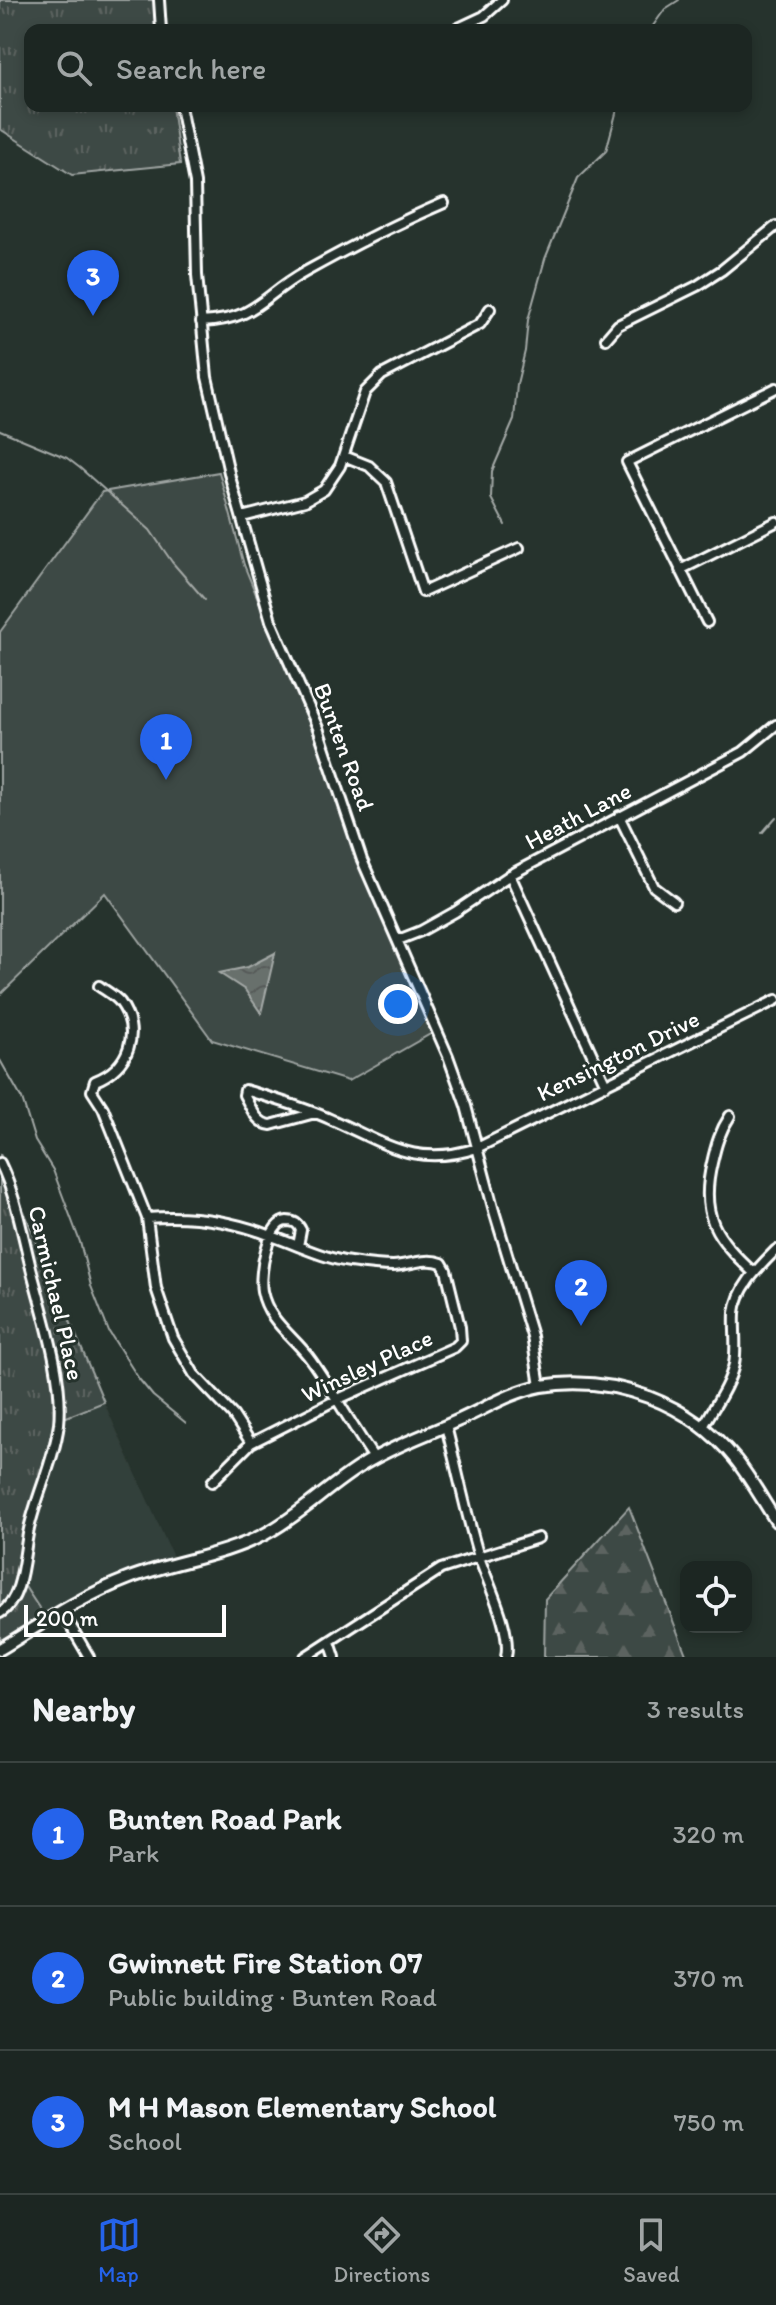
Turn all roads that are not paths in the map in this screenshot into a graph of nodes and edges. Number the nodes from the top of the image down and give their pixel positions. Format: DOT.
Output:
graph roads {
  1 [pos="159,0"];
  2 [pos="502,0"];
  3 [pos="161,24"];
  4 [pos="467,24"];
  5 [pos="181,112"];
  6 [pos="444,203"];
  7 [pos="776,226"];
  8 [pos="490,309"];
  9 [pos="201,322"];
  10 [pos="606,339"];
  11 [pos="776,388"];
  12 [pos="344,456"];
  13 [pos="242,517"];
  14 [pos="776,522"];
  15 [pos="519,548"];
  16 [pos="680,570"];
  17 [pos="707,622"];
  18 [pos="776,725"];
  19 [pos="619,816"];
  20 [pos="510,875"];
  21 [pos="674,902"];
  22 [pos="398,940"];
  23 [pos="99,986"];
  24 [pos="776,1000"];
  25 [pos="606,1085"];
  26 [pos="315,1113"];
  27 [pos="730,1116"];
  28 [pos="477,1148"];
  29 [pos="0,1163"];
  30 [pos="147,1218"];
  31 [pos="271,1235"];
  32 [pos="298,1246"];
  33 [pos="776,1250"];
  34 [pos="754,1273"];
  35 [pos="540,1386"];
  36 [pos="336,1400"];
  37 [pos="446,1426"];
  38 [pos="703,1427"];
  39 [pos="251,1443"];
  40 [pos="374,1458"];
  41 [pos="212,1482"];
  42 [pos="776,1521"];
  43 [pos="538,1538"];
  44 [pos="479,1556"];
  45 [pos="62,1611"];
  46 [pos="0,1613"];
  47 [pos="330,1642"];
  48 [pos="0,1649"];
  49 [pos="89,1657"];
  50 [pos="305,1657"];
  51 [pos="335,1657"];
  52 [pos="506,1657"];
  1 -- 3 [label="street"];
  2 -- 4 [label="street"];
  5 -- 9 [label="street, Bunten Road"];
  6 -- 9 [label="street"];
  7 -- 10 [label="street"];
  8 -- 12 [label="street"];
  9 -- 13 [label="street, Bunten Road"];
  11 -- 16 [label="street"];
  12 -- 13 [label="street"];
  12 -- 15 [label="street"];
  13 -- 22 [label="street, Bunten Road"];
  14 -- 16 [label="street"];
  16 -- 17 [label="street"];
  18 -- 19 [label="street, Heath Lane"];
  19 -- 20 [label="street, Heath Lane"];
  19 -- 21 [label="street"];
  20 -- 22 [label="street, Heath Lane"];
  20 -- 25 [label="street"];
  22 -- 28 [label="street, Bunten Road"];
  23 -- 30 [label="street"];
  24 -- 25 [label="street, Kensington Drive"];
  25 -- 28 [label="street, Kensington Drive"];
  26 -- 26 [label="street, Kensington Drive"];
  26 -- 28 [label="street, Kensington Drive"];
  27 -- 34 [label="street"];
  28 -- 35 [label="street, Bunten Road"];
  29 -- 46 [label="street, Carmichael Place"];
  30 -- 31 [label="street, Winsley Place"];
  30 -- 39 [label="street"];
  31 -- 32 [label="street, Winsley Place"];
  31 -- 32 [label="street"];
  31 -- 36 [label="street"];
  32 -- 36 [label="street, Winsley Place"];
  33 -- 34 [label="street"];
  34 -- 38 [label="street"];
  35 -- 37 [label="main road"];
  35 -- 38 [label="main road"];
  36 -- 39 [label="street, Winsley Place"];
  36 -- 40 [label="street"];
  37 -- 40 [label="main road"];
  37 -- 44 [label="street"];
  38 -- 42 [label="main road"];
  39 -- 41 [label="street, Winsley Place"];
  40 -- 45 [label="main road"];
  43 -- 44 [label="street"];
  44 -- 47 [label="street"];
  44 -- 52 [label="street"];
  45 -- 48 [label="main road"];
  45 -- 49 [label="street"];
  47 -- 50 [label="street"];
  47 -- 51 [label="street"];
}
